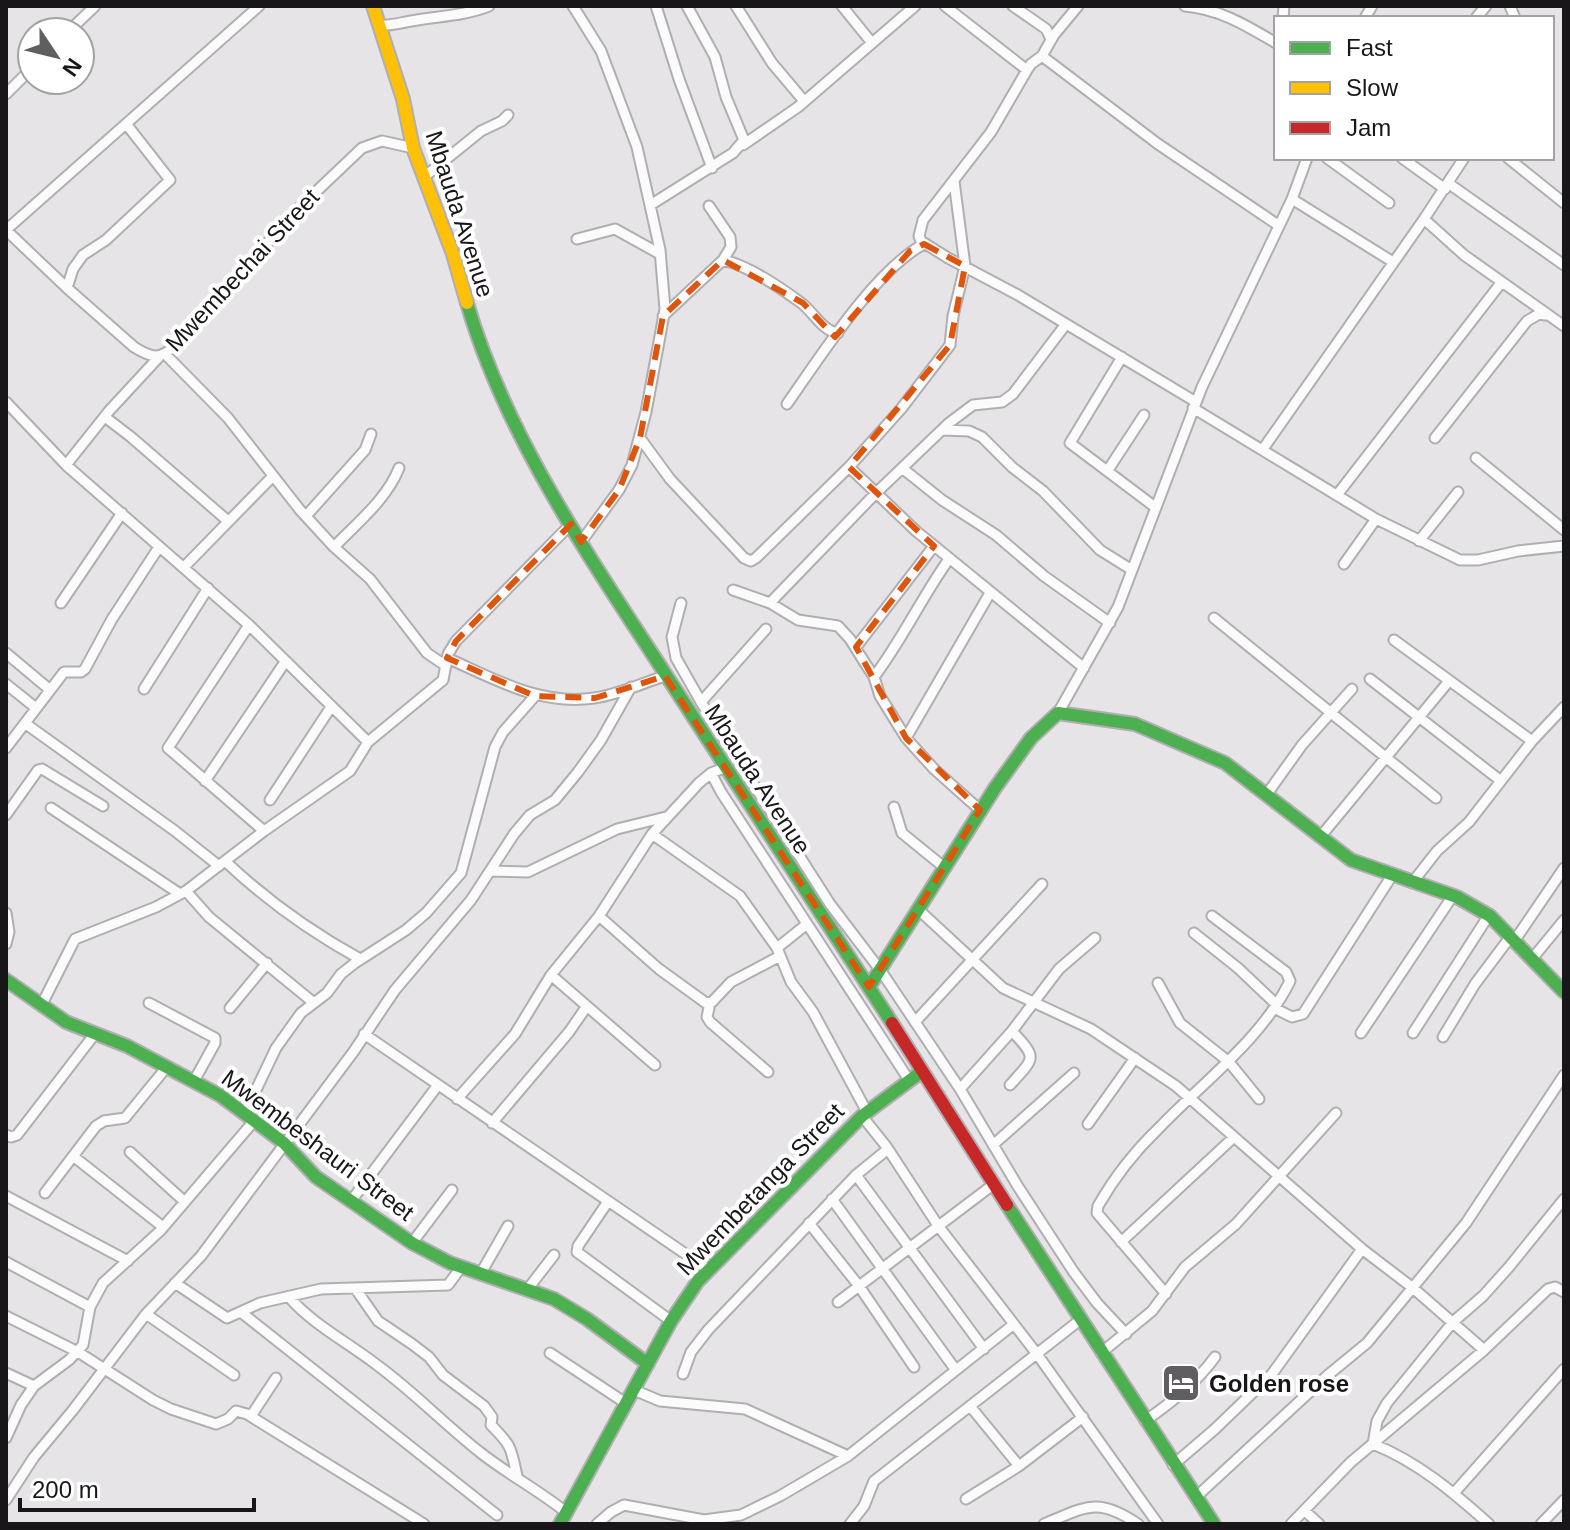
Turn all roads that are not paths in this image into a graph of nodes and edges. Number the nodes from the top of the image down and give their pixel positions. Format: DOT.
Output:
graph roads {
  1 [pos="259,6"];
  2 [pos="373,6"];
  3 [pos="489,6"];
  4 [pos="573,6"];
  5 [pos="656,6"];
  6 [pos="687,6"];
  7 [pos="736,6"];
  8 [pos="842,6"];
  9 [pos="915,6"];
  10 [pos="945,6"];
  11 [pos="1013,6"];
  12 [pos="1078,6"];
  13 [pos="1185,6"];
  14 [pos="379,25"];
  15 [pos="1051,39"];
  16 [pos="1274,42"];
  17 [pos="872,43"];
  18 [pos="1042,56"];
  19 [pos="1027,70"];
  20 [pos="804,101"];
  21 [pos="508,115"];
  22 [pos="127,125"];
  23 [pos="740,147"];
  24 [pos="413,148"];
  25 [pos="1306,160"];
  26 [pos="1330,160"];
  27 [pos="1405,160"];
  28 [pos="1463,160"];
  29 [pos="1510,160"];
  30 [pos="712,168"];
  31 [pos="424,177"];
  32 [pos="954,181"];
  33 [pos="1446,186"];
  34 [pos="1292,199"];
  35 [pos="1389,203"];
  36 [pos="1564,203"];
  37 [pos="652,204"];
  38 [pos="709,206"];
  39 [pos="1424,219"];
  40 [pos="1278,225"];
  41 [pos="6,230"];
  42 [pos="577,239"];
  43 [pos="924,244"];
  44 [pos="660,254"];
  45 [pos="723,260"];
  46 [pos="1393,262"];
  47 [pos="1564,265"];
  48 [pos="965,266"];
  49 [pos="1501,283"];
  50 [pos="67,288"];
  51 [pos="1547,315"];
  52 [pos="663,316"];
  53 [pos="1066,324"];
  54 [pos="1564,326"];
  55 [pos="838,333"];
  56 [pos="162,356"];
  57 [pos="1122,357"];
  58 [pos="6,402"];
  59 [pos="787,404"];
  60 [pos="1195,405"];
  61 [pos="1144,415"];
  62 [pos="105,417"];
  63 [pos="1209,418"];
  64 [pos="1185,429"];
  65 [pos="942,430"];
  66 [pos="371,434"];
  67 [pos="640,438"];
  68 [pos="1435,438"];
  69 [pos="1263,449"];
  70 [pos="1476,458"];
  71 [pos="66,465"];
  72 [pos="849,467"];
  73 [pos="399,468"];
  74 [pos="902,468"];
  75 [pos="1108,470"];
  76 [pos="273,476"];
  77 [pos="1458,492"];
  78 [pos="876,493"];
  79 [pos="1337,495"];
  80 [pos="1155,507"];
  81 [pos="122,513"];
  82 [pos="306,516"];
  83 [pos="1376,519"];
  84 [pos="228,521"];
  85 [pos="571,524"];
  86 [pos="1564,530"];
  87 [pos="1419,541"];
  88 [pos="581,542"];
  89 [pos="934,546"];
  90 [pos="1564,546"];
  91 [pos="159,547"];
  92 [pos="334,547"];
  93 [pos="949,559"];
  94 [pos="1344,564"];
  95 [pos="184,567"];
  96 [pos="1132,570"];
  97 [pos="208,588"];
  98 [pos="733,590"];
  99 [pos="990,593"];
  100 [pos="61,603"];
  101 [pos="681,603"];
  102 [pos="770,603"];
  103 [pos="1214,618"];
  104 [pos="1110,623"];
  105 [pos="249,625"];
  106 [pos="766,629"];
  107 [pos="1394,640"];
  108 [pos="856,647"];
  109 [pos="6,653"];
  110 [pos="285,662"];
  111 [pos="446,662"];
  112 [pos="1084,668"];
  113 [pos="665,676"];
  114 [pos="874,677"];
  115 [pos="1370,679"];
  116 [pos="1449,681"];
  117 [pos="6,684"];
  118 [pos="631,687"];
  119 [pos="49,689"];
  120 [pos="144,689"];
  121 [pos="1352,689"];
  122 [pos="535,696"];
  123 [pos="701,702"];
  124 [pos="331,707"];
  125 [pos="1564,707"];
  126 [pos="36,708"];
  127 [pos="1058,713"];
  128 [pos="1332,714"];
  129 [pos="1419,719"];
  130 [pos="26,724"];
  131 [pos="906,738"];
  132 [pos="1532,741"];
  133 [pos="368,742"];
  134 [pos="7,744"];
  135 [pos="1384,757"];
  136 [pos="724,768"];
  137 [pos="711,773"];
  138 [pos="205,781"];
  139 [pos="1501,781"];
  140 [pos="1267,794"];
  141 [pos="1436,798"];
  142 [pos="270,800"];
  143 [pos="103,806"];
  144 [pos="894,807"];
  145 [pos="51,808"];
  146 [pos="980,810"];
  147 [pos="6,815"];
  148 [pos="666,817"];
  149 [pos="264,831"];
  150 [pos="652,834"];
  151 [pos="1321,836"];
  152 [pos="222,863"];
  153 [pos="945,868"];
  154 [pos="1564,868"];
  155 [pos="491,871"];
  156 [pos="1391,877"];
  157 [pos="1412,883"];
  158 [pos="1042,884"];
  159 [pos="183,892"];
  160 [pos="1452,897"];
  161 [pos="920,911"];
  162 [pos="6,913"];
  163 [pos="1489,915"];
  164 [pos="599,916"];
  165 [pos="1212,916"];
  166 [pos="1564,920"];
  167 [pos="807,924"];
  168 [pos="1194,933"];
  169 [pos="1095,938"];
  170 [pos="1513,938"];
  171 [pos="6,944"];
  172 [pos="778,952"];
  173 [pos="360,959"];
  174 [pos="1532,959"];
  175 [pos="974,961"];
  176 [pos="267,963"];
  177 [pos="881,971"];
  178 [pos="551,975"];
  179 [pos="6,980"];
  180 [pos="1158,983"];
  181 [pos="869,987"];
  182 [pos="1564,992"];
  183 [pos="149,1003"];
  184 [pos="314,1003"];
  185 [pos="710,1003"];
  186 [pos="1033,1003"];
  187 [pos="41,1006"];
  188 [pos="587,1006"];
  189 [pos="1275,1006"];
  190 [pos="230,1008"];
  191 [pos="915,1022"];
  192 [pos="1012,1031"];
  193 [pos="1361,1033"];
  194 [pos="1413,1033"];
  195 [pos="364,1034"];
  196 [pos="94,1035"];
  197 [pos="1443,1037"];
  198 [pos="1135,1058"];
  199 [pos="1229,1062"];
  200 [pos="655,1065"];
  201 [pos="166,1068"];
  202 [pos="768,1072"];
  203 [pos="921,1072"];
  204 [pos="1074,1073"];
  205 [pos="1564,1075"];
  206 [pos="909,1080"];
  207 [pos="194,1081"];
  208 [pos="438,1085"];
  209 [pos="1010,1085"];
  210 [pos="960,1089"];
  211 [pos="1189,1098"];
  212 [pos="457,1099"];
  213 [pos="1259,1099"];
  214 [pos="1336,1113"];
  215 [pos="865,1114"];
  216 [pos="250,1117"];
  217 [pos="492,1123"];
  218 [pos="1088,1124"];
  219 [pos="6,1135"];
  220 [pos="1233,1138"];
  221 [pos="284,1143"];
  222 [pos="993,1145"];
  223 [pos="888,1149"];
  224 [pos="130,1152"];
  225 [pos="73,1156"];
  226 [pos="856,1175"];
  227 [pos="1278,1177"];
  228 [pos="994,1184"];
  229 [pos="452,1190"];
  230 [pos="45,1193"];
  231 [pos="6,1196"];
  232 [pos="832,1199"];
  233 [pos="1564,1199"];
  234 [pos="351,1201"];
  235 [pos="185,1202"];
  236 [pos="607,1203"];
  237 [pos="809,1223"];
  238 [pos="508,1226"];
  239 [pos="163,1227"];
  240 [pos="939,1227"];
  241 [pos="1121,1242"];
  242 [pos="412,1243"];
  243 [pos="910,1248"];
  244 [pos="1362,1249"];
  245 [pos="554,1255"];
  246 [pos="128,1261"];
  247 [pos="6,1262"];
  248 [pos="462,1266"];
  249 [pos="709,1270"];
  250 [pos="882,1270"];
  251 [pos="481,1273"];
  252 [pos="175,1283"];
  253 [pos="859,1286"];
  254 [pos="355,1288"];
  255 [pos="1413,1288"];
  256 [pos="527,1290"];
  257 [pos="1564,1292"];
  258 [pos="1166,1294"];
  259 [pos="289,1297"];
  260 [pos="838,1302"];
  261 [pos="90,1307"];
  262 [pos="242,1313"];
  263 [pos="146,1314"];
  264 [pos="6,1316"];
  265 [pos="1080,1320"];
  266 [pos="671,1321"];
  267 [pos="1453,1322"];
  268 [pos="1014,1324"];
  269 [pos="1126,1334"];
  270 [pos="984,1349"];
  271 [pos="1484,1350"];
  272 [pos="78,1352"];
  273 [pos="550,1353"];
  274 [pos="1101,1353"];
  275 [pos="1037,1354"];
  276 [pos="1215,1357"];
  277 [pos="648,1364"];
  278 [pos="914,1367"];
  279 [pos="104,1369"];
  280 [pos="955,1369"];
  281 [pos="1564,1369"];
  282 [pos="6,1373"];
  283 [pos="683,1374"];
  284 [pos="234,1375"];
  285 [pos="276,1378"];
  286 [pos="34,1386"];
  287 [pos="634,1390"];
  288 [pos="627,1404"];
  289 [pos="970,1406"];
  290 [pos="251,1416"];
  291 [pos="1083,1417"];
  292 [pos="1145,1421"];
  293 [pos="6,1438"];
  294 [pos="1373,1444"];
  295 [pos="848,1456"];
  296 [pos="1173,1465"];
  297 [pos="1019,1466"];
  298 [pos="517,1476"];
  299 [pos="1454,1493"];
  300 [pos="1196,1497"];
  301 [pos="966,1499"];
  302 [pos="6,1500"];
  303 [pos="1564,1500"];
  304 [pos="1305,1511"];
  305 [pos="497,1515"];
  306 [pos="564,1519"];
  307 [pos="1131,1522"];
  308 [pos="424,1524"];
  309 [pos="597,1524"];
  310 [pos="850,1524"];
  311 [pos="1044,1524"];
  312 [pos="1158,1524"];
  313 [pos="1214,1524"];
  314 [pos="1291,1524"];
  315 [pos="1319,1524"];
  316 [pos="1488,1524"];
  317 [pos="1541,1524"];
  1 -- 22 [label="street"];
  2 -- 14 [label="street, Mbauda Avenue"];
  3 -- 14 [label="street"];
  4 -- 37 [label="street"];
  5 -- 30 [label="street"];
  6 -- 23 [label="street"];
  7 -- 20 [label="street"];
  8 -- 17 [label="street"];
  9 -- 17 [label="street"];
  10 -- 19 [label="street"];
  11 -- 15 [label="street"];
  12 -- 15 [label="street"];
  13 -- 16 [label="street"];
  14 -- 24 [label="street, Mbauda Avenue"];
  15 -- 18 [label="street"];
  17 -- 20 [label="street"];
  18 -- 19 [label="street"];
  18 -- 40 [label="street"];
  19 -- 32 [label="street"];
  20 -- 23 [label="street"];
  21 -- 31 [label="street"];
  22 -- 41 [label="street"];
  22 -- 50 [label="street"];
  23 -- 30 [label="street"];
  24 -- 31 [label="street, Mbauda Avenue"];
  24 -- 56 [label="street, Mwembechai Street"];
  25 -- 34 [label="street"];
  26 -- 35 [label="street"];
  27 -- 33 [label="street"];
  28 -- 33 [label="street"];
  29 -- 36 [label="street"];
  30 -- 37 [label="street"];
  31 -- 85 [label="street, Mbauda Avenue"];
  32 -- 43 [label="street"];
  32 -- 48 [label="street"];
  33 -- 39 [label="street"];
  33 -- 47 [label="street"];
  34 -- 40 [label="street"];
  34 -- 46 [label="street"];
  37 -- 44 [label="street"];
  38 -- 45 [label="street"];
  39 -- 46 [label="street"];
  39 -- 49 [label="street"];
  40 -- 60 [label="street"];
  41 -- 50 [label="street, Mwembechai Street"];
  42 -- 44 [label="street"];
  43 -- 48 [label="street"];
  43 -- 55 [label="street"];
  44 -- 52 [label="street"];
  45 -- 52 [label="street"];
  45 -- 55 [label="street"];
  46 -- 69 [label="street"];
  48 -- 53 [label="street"];
  48 -- 72 [label="street"];
  49 -- 51 [label="street"];
  49 -- 79 [label="street"];
  50 -- 56 [label="street, Mwembechai Street"];
  51 -- 54 [label="street"];
  51 -- 68 [label="street"];
  52 -- 67 [label="street"];
  53 -- 57 [label="street"];
  53 -- 65 [label="street"];
  55 -- 59 [label="street"];
  56 -- 62 [label="street"];
  56 -- 76 [label="street"];
  57 -- 60 [label="street"];
  57 -- 75 [label="street"];
  58 -- 71 [label="street"];
  60 -- 63 [label="street"];
  60 -- 64 [label="street"];
  61 -- 75 [label="street"];
  62 -- 71 [label="street"];
  62 -- 84 [label="street"];
  63 -- 64 [label="street"];
  63 -- 69 [label="street"];
  64 -- 80 [label="street"];
  65 -- 74 [label="street"];
  65 -- 96 [label="street"];
  66 -- 82 [label="street"];
  67 -- 72 [label="street"];
  67 -- 88 [label="street"];
  69 -- 79 [label="street"];
  70 -- 86 [label="street"];
  71 -- 81 [label="street"];
  72 -- 78 [label="street"];
  73 -- 92 [label="street"];
  74 -- 78 [label="street"];
  74 -- 104 [label="street"];
  75 -- 80 [label="street"];
  76 -- 82 [label="street"];
  76 -- 84 [label="street"];
  77 -- 87 [label="street"];
  78 -- 89 [label="street"];
  78 -- 102 [label="street"];
  79 -- 83 [label="street"];
  80 -- 96 [label="street"];
  81 -- 91 [label="street"];
  81 -- 100 [label="street"];
  82 -- 92 [label="street"];
  83 -- 87 [label="street"];
  83 -- 94 [label="street"];
  84 -- 95 [label="street"];
  85 -- 88 [label="street, Mbauda Avenue"];
  85 -- 111 [label="street"];
  87 -- 90 [label="street"];
  88 -- 113 [label="street, Mbauda Avenue"];
  89 -- 93 [label="street"];
  89 -- 108 [label="street"];
  91 -- 95 [label="street"];
  91 -- 119 [label="street"];
  92 -- 111 [label="street"];
  93 -- 99 [label="street"];
  93 -- 114 [label="street"];
  95 -- 97 [label="street"];
  96 -- 104 [label="street"];
  97 -- 105 [label="street"];
  97 -- 120 [label="street"];
  98 -- 102 [label="street"];
  99 -- 112 [label="street"];
  99 -- 131 [label="street"];
  101 -- 123 [label="street"];
  102 -- 108 [label="street"];
  103 -- 128 [label="street"];
  104 -- 112 [label="street"];
  105 -- 110 [label="street"];
  105 -- 138 [label="street"];
  106 -- 123 [label="street"];
  107 -- 116 [label="street"];
  108 -- 114 [label="street"];
  109 -- 119 [label="street"];
  110 -- 124 [label="street"];
  110 -- 138 [label="street"];
  111 -- 122 [label="street"];
  111 -- 133 [label="street"];
  112 -- 127 [label="street"];
  113 -- 118 [label="street"];
  113 -- 136 [label="street, Mbauda Avenue"];
  114 -- 131 [label="street"];
  115 -- 129 [label="street"];
  116 -- 129 [label="street"];
  116 -- 132 [label="street"];
  117 -- 126 [label="street"];
  118 -- 122 [label="street"];
  118 -- 155 [label="street"];
  119 -- 126 [label="street"];
  121 -- 128 [label="street"];
  122 -- 173 [label="street"];
  123 -- 177 [label="street"];
  124 -- 133 [label="street"];
  124 -- 142 [label="street"];
  125 -- 132 [label="street"];
  126 -- 130 [label="street"];
  127 -- 140 [label="street"];
  127 -- 146 [label="street"];
  128 -- 135 [label="street"];
  128 -- 140 [label="street"];
  129 -- 135 [label="street"];
  129 -- 139 [label="street"];
  130 -- 134 [label="street"];
  130 -- 152 [label="street"];
  131 -- 146 [label="street"];
  132 -- 139 [label="street"];
  133 -- 149 [label="street"];
  135 -- 141 [label="street"];
  135 -- 151 [label="street"];
  136 -- 137 [label="street"];
  136 -- 181 [label="street, Mbauda Avenue"];
  137 -- 148 [label="street"];
  137 -- 167 [label="street"];
  138 -- 149 [label="street"];
  139 -- 157 [label="street"];
  140 -- 151 [label="street"];
  143 -- 147 [label="street"];
  144 -- 153 [label="street"];
  145 -- 159 [label="street"];
  146 -- 153 [label="street"];
  148 -- 150 [label="street"];
  148 -- 155 [label="street"];
  149 -- 152 [label="street"];
  150 -- 164 [label="street"];
  150 -- 172 [label="street"];
  151 -- 156 [label="street"];
  152 -- 159 [label="street"];
  152 -- 173 [label="street"];
  153 -- 161 [label="street"];
  154 -- 170 [label="street"];
  155 -- 195 [label="street"];
  156 -- 157 [label="street"];
  156 -- 189 [label="street"];
  157 -- 160 [label="street"];
  158 -- 175 [label="street"];
  159 -- 176 [label="street"];
  159 -- 187 [label="street"];
  160 -- 163 [label="street"];
  160 -- 193 [label="street"];
  161 -- 175 [label="street"];
  161 -- 177 [label="street"];
  162 -- 171 [label="street"];
  163 -- 170 [label="street"];
  163 -- 194 [label="street"];
  164 -- 178 [label="street"];
  164 -- 185 [label="street"];
  165 -- 189 [label="street"];
  166 -- 174 [label="street"];
  167 -- 172 [label="street"];
  167 -- 206 [label="street"];
  168 -- 189 [label="street"];
  169 -- 186 [label="street"];
  170 -- 174 [label="street"];
  170 -- 197 [label="street"];
  172 -- 185 [label="street"];
  172 -- 215 [label="street"];
  173 -- 184 [label="street"];
  174 -- 182 [label="street"];
  175 -- 186 [label="street"];
  175 -- 191 [label="street"];
  176 -- 184 [label="street"];
  176 -- 190 [label="street"];
  177 -- 181 [label="street"];
  177 -- 191 [label="street"];
  178 -- 188 [label="street"];
  178 -- 212 [label="street"];
  179 -- 187 [label="street, Mwembeshauri Street"];
  180 -- 199 [label="street"];
  181 -- 203 [label="street, Mbauda Avenue"];
  183 -- 207 [label="street"];
  184 -- 216 [label="street"];
  185 -- 202 [label="street"];
  186 -- 192 [label="street"];
  186 -- 198 [label="street"];
  187 -- 196 [label="street, Mwembeshauri Street"];
  188 -- 200 [label="street"];
  188 -- 217 [label="street"];
  189 -- 199 [label="street"];
  191 -- 210 [label="street"];
  192 -- 209 [label="street"];
  192 -- 210 [label="street"];
  195 -- 208 [label="street"];
  195 -- 221 [label="street"];
  196 -- 201 [label="street, Mwembeshauri Street"];
  196 -- 219 [label="street"];
  198 -- 211 [label="street"];
  198 -- 218 [label="street"];
  199 -- 211 [label="street"];
  199 -- 213 [label="street"];
  201 -- 207 [label="street, Mwembeshauri Street"];
  201 -- 225 [label="street"];
  203 -- 206 [label="street, Mwembetanga Street"];
  203 -- 228 [label="street, Mbauda Avenue"];
  204 -- 222 [label="street"];
  205 -- 255 [label="street"];
  206 -- 215 [label="street, Mwembetanga Street"];
  207 -- 216 [label="street, Mwembeshauri Street"];
  208 -- 212 [label="street"];
  208 -- 234 [label="street"];
  210 -- 222 [label="street"];
  211 -- 220 [label="street"];
  211 -- 241 [label="street"];
  212 -- 217 [label="street"];
  214 -- 227 [label="street"];
  215 -- 223 [label="street"];
  215 -- 249 [label="street, Mwembetanga Street"];
  216 -- 221 [label="street, Mwembeshauri Street"];
  216 -- 235 [label="street"];
  217 -- 236 [label="street"];
  220 -- 227 [label="street"];
  220 -- 241 [label="street"];
  221 -- 234 [label="street, Mwembeshauri Street"];
  221 -- 252 [label="street"];
  222 -- 269 [label="street"];
  223 -- 226 [label="street"];
  223 -- 240 [label="street"];
  224 -- 235 [label="street"];
  225 -- 230 [label="street"];
  225 -- 239 [label="street"];
  226 -- 232 [label="street"];
  226 -- 243 [label="street"];
  227 -- 244 [label="street"];
  227 -- 258 [label="street"];
  228 -- 240 [label="street"];
  228 -- 265 [label="street, Mbauda Avenue"];
  229 -- 242 [label="street"];
  231 -- 246 [label="street"];
  232 -- 237 [label="street"];
  232 -- 250 [label="street"];
  233 -- 267 [label="street"];
  234 -- 242 [label="street, Mwembeshauri Street"];
  235 -- 239 [label="street"];
  236 -- 249 [label="street"];
  236 -- 266 [label="street"];
  237 -- 253 [label="street"];
  237 -- 283 [label="street"];
  238 -- 251 [label="street"];
  239 -- 246 [label="street"];
  240 -- 243 [label="street"];
  240 -- 268 [label="street"];
  241 -- 258 [label="street"];
  242 -- 248 [label="street, Mwembeshauri Street"];
  243 -- 250 [label="street"];
  243 -- 270 [label="street"];
  244 -- 255 [label="street"];
  244 -- 296 [label="street"];
  245 -- 256 [label="street"];
  246 -- 261 [label="street"];
  247 -- 261 [label="street"];
  248 -- 251 [label="street, Mwembeshauri Street"];
  248 -- 254 [label="street"];
  249 -- 266 [label="street, Mwembetanga Street"];
  250 -- 253 [label="street"];
  250 -- 280 [label="street"];
  251 -- 256 [label="street, Mwembeshauri Street"];
  252 -- 262 [label="street"];
  252 -- 263 [label="street"];
  253 -- 260 [label="street"];
  253 -- 278 [label="street"];
  254 -- 259 [label="street"];
  254 -- 298 [label="street"];
  255 -- 267 [label="street"];
  255 -- 300 [label="street"];
  256 -- 277 [label="street, Mwembeshauri Street"];
  257 -- 271 [label="street"];
  258 -- 269 [label="street"];
  259 -- 262 [label="street"];
  259 -- 298 [label="street"];
  261 -- 272 [label="street"];
  262 -- 305 [label="street"];
  263 -- 279 [label="street"];
  263 -- 284 [label="street"];
  264 -- 272 [label="street"];
  265 -- 274 [label="street, Mbauda Avenue"];
  265 -- 275 [label="street"];
  266 -- 277 [label="street, Mwembetanga Street"];
  267 -- 271 [label="street"];
  267 -- 294 [label="street"];
  268 -- 270 [label="street"];
  268 -- 275 [label="street"];
  269 -- 274 [label="street"];
  270 -- 280 [label="street"];
  271 -- 294 [label="street"];
  272 -- 279 [label="street"];
  272 -- 286 [label="street"];
  273 -- 288 [label="street"];
  274 -- 292 [label="street, Mbauda Avenue"];
  275 -- 289 [label="street"];
  275 -- 291 [label="street"];
  276 -- 292 [label="street"];
  277 -- 287 [label="street, Mwembetanga Street"];
  279 -- 290 [label="street"];
  279 -- 302 [label="street"];
  280 -- 295 [label="street"];
  281 -- 299 [label="street"];
  282 -- 286 [label="street"];
  285 -- 290 [label="street"];
  286 -- 293 [label="street"];
  287 -- 288 [label="street, Mwembetanga Street"];
  287 -- 295 [label="street"];
  288 -- 306 [label="street, Mwembetanga Street"];
  289 -- 297 [label="street"];
  289 -- 310 [label="street"];
  290 -- 308 [label="street"];
  291 -- 297 [label="street"];
  291 -- 312 [label="street"];
  292 -- 296 [label="street, Mbauda Avenue"];
  294 -- 299 [label="street"];
  294 -- 304 [label="street"];
  295 -- 309 [label="street"];
  296 -- 300 [label="street, Mbauda Avenue"];
  297 -- 301 [label="street"];
  298 -- 306 [label="street"];
  299 -- 316 [label="street"];
  300 -- 313 [label="street, Mbauda Avenue"];
  303 -- 317 [label="street"];
  304 -- 314 [label="street"];
  304 -- 315 [label="street"];
  307 -- 311 [label="street"];
}
